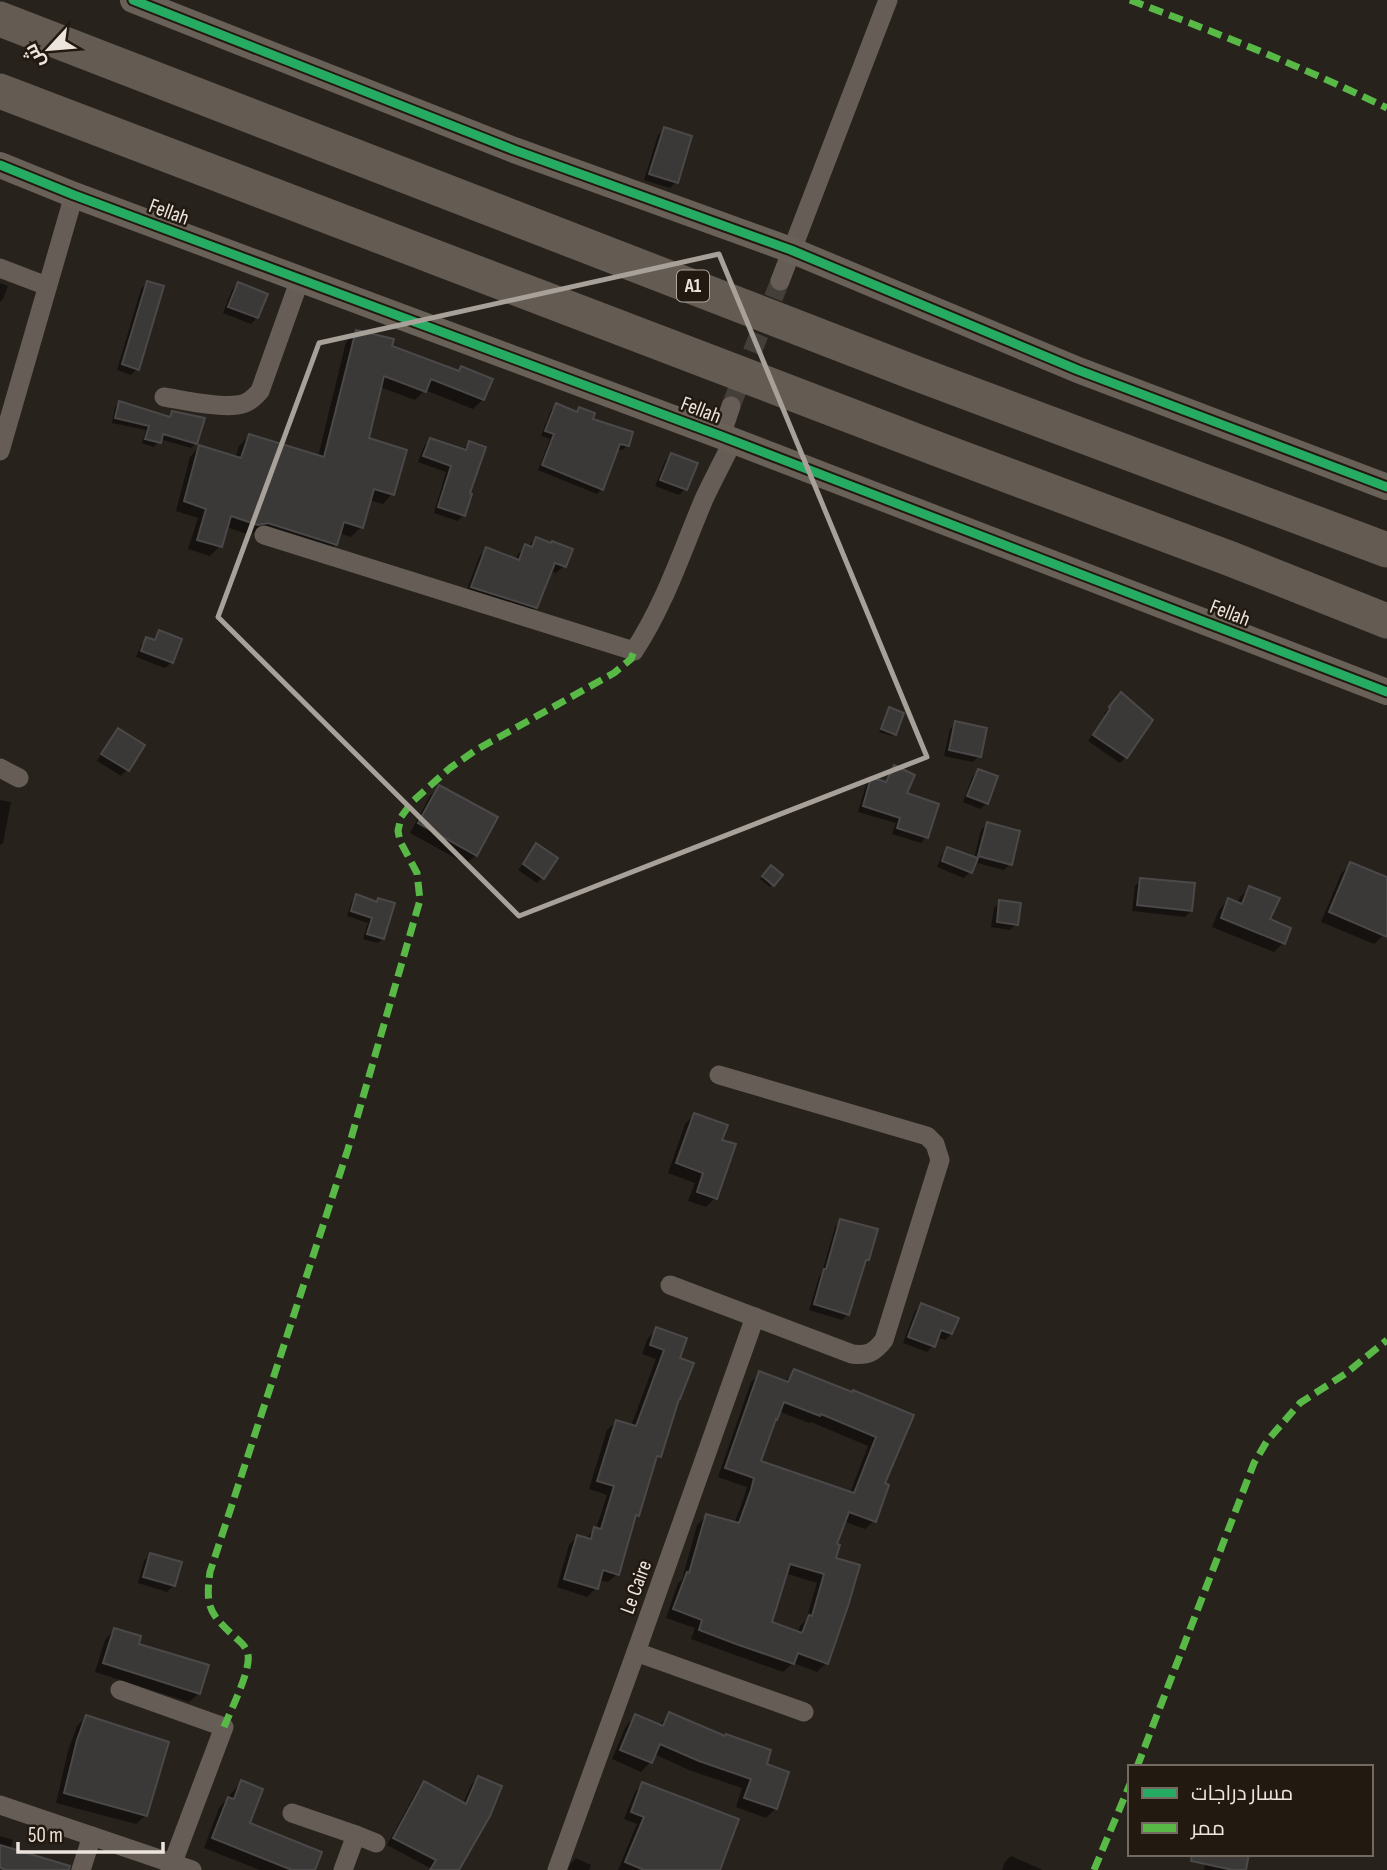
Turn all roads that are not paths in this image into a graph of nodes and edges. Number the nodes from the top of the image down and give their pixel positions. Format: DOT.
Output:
graph roads {
  1 [pos="133,0"];
  2 [pos="888,0"];
  3 [pos="0,19"];
  4 [pos="0,91"];
  5 [pos="0,165"];
  6 [pos="74,195"];
  7 [pos="791,250"];
  8 [pos="0,268"];
  9 [pos="300,279"];
  10 [pos="780,281"];
  11 [pos="47,286"];
  12 [pos="164,397"];
  13 [pos="731,407"];
  14 [pos="727,439"];
  15 [pos="0,451"];
  16 [pos="1387,487"];
  17 [pos="264,535"];
  18 [pos="1387,550"];
  19 [pos="1387,621"];
  20 [pos="1387,692"];
  21 [pos="0,768"];
  22 [pos="19,778"];
  23 [pos="719,1075"];
  24 [pos="670,1285"];
  25 [pos="755,1317"];
  26 [pos="636,1652"];
  27 [pos="120,1690"];
  28 [pos="803,1712"];
  29 [pos="0,1805"];
  30 [pos="292,1813"];
  31 [pos="356,1835"];
  32 [pos="92,1836"];
  33 [pos="376,1843"];
  34 [pos="172,1867"];
  35 [pos="81,1870"];
  36 [pos="192,1870"];
  37 [pos="343,1870"];
  38 [pos="557,1870"];
  1 -- 7 [label="street"];
  2 -- 7 [label="street"];
  3 -- 18 [label="highway, A1"];
  4 -- 19 [label="highway"];
  5 -- 6 [label="street, Fellah"];
  6 -- 9 [label="street, Fellah"];
  6 -- 11 [label="street"];
  7 -- 10 [label="street"];
  7 -- 16 [label="street"];
  8 -- 11 [label="street"];
  9 -- 12 [label="street"];
  9 -- 14 [label="street, Fellah"];
  11 -- 15 [label="street"];
  13 -- 14 [label="street"];
  14 -- 17 [label="street"];
  14 -- 20 [label="street, Fellah"];
  21 -- 22 [label="street"];
  23 -- 25 [label="street"];
  24 -- 25 [label="street"];
  25 -- 26 [label="street, Le Caire"];
  26 -- 28 [label="street"];
  26 -- 38 [label="street, Le Caire"];
  27 -- 34 [label="street"];
  29 -- 32 [label="street"];
  30 -- 31 [label="street"];
  31 -- 33 [label="street"];
  31 -- 37 [label="street"];
  32 -- 34 [label="street"];
  32 -- 35 [label="street"];
  34 -- 36 [label="street"];
}
